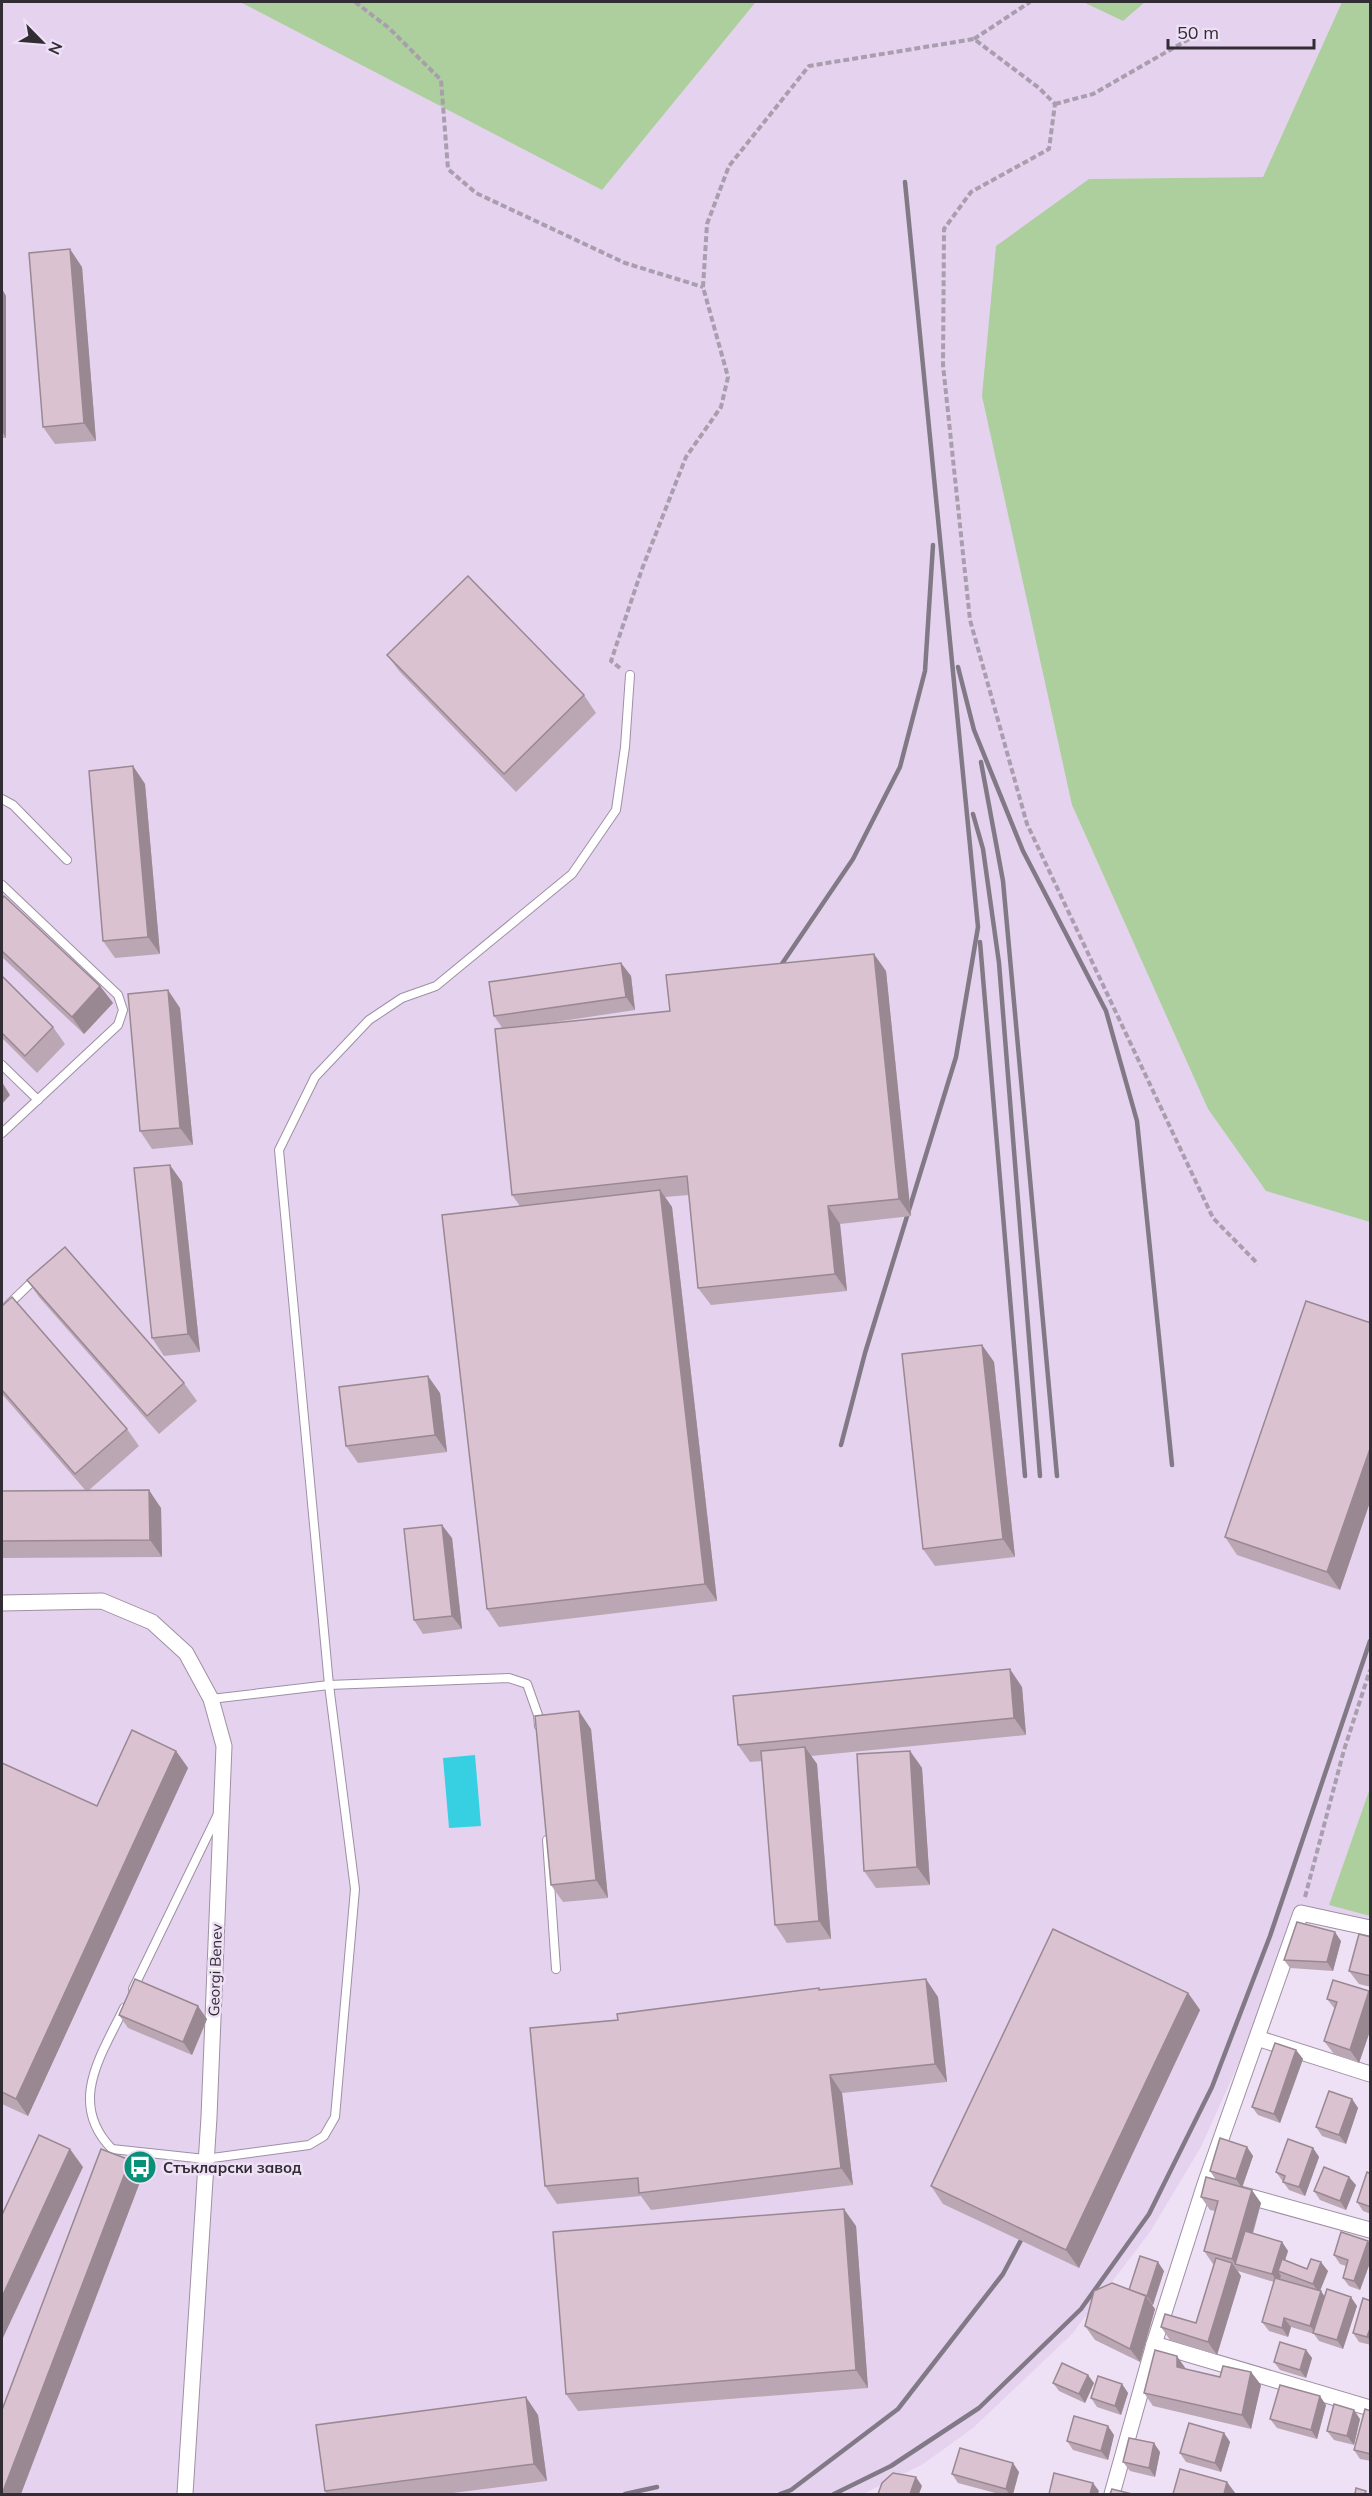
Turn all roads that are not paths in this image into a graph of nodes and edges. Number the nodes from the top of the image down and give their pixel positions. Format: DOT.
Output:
graph roads {
  1 [pos="630,675"];
  2 [pos="2,799"];
  3 [pos="67,860"];
  4 [pos="2,885"];
  5 [pos="2,1065"];
  6 [pos="38,1100"];
  7 [pos="2,1133"];
  8 [pos="43,1272"];
  9 [pos="2,1311"];
  10 [pos="2,1603"];
  11 [pos="329,1685"];
  12 [pos="211,1699"];
  13 [pos="540,1738"];
  14 [pos="222,1806"];
  15 [pos="546,1830"];
  16 [pos="1371,1928"];
  17 [pos="556,1969"];
  18 [pos="1257,2038"];
  19 [pos="1371,2074"];
  20 [pos="205,2159"];
  21 [pos="1216,2187"];
  22 [pos="1371,2230"];
  23 [pos="1154,2344"];
  24 [pos="1371,2408"];
  25 [pos="185,2494"];
  26 [pos="1112,2494"];
  1 -- 11 [label="lane"];
  2 -- 3 [label="lane"];
  4 -- 6 [label="lane"];
  5 -- 6 [label="lane"];
  6 -- 7 [label="lane"];
  8 -- 9 [label="lane"];
  10 -- 12 [label="street, Georgi Benev"];
  11 -- 12 [label="lane"];
  11 -- 13 [label="lane"];
  11 -- 20 [label="lane"];
  12 -- 14 [label="street, Georgi Benev"];
  14 -- 20 [label="street, Georgi Benev"];
  14 -- 20 [label="lane"];
  15 -- 17 [label="lane"];
  16 -- 18 [label="street"];
  18 -- 19 [label="street"];
  18 -- 21 [label="street"];
  20 -- 25 [label="street, Georgi Benev"];
  21 -- 22 [label="street"];
  21 -- 23 [label="street"];
  23 -- 24 [label="street"];
  23 -- 26 [label="street"];
}
